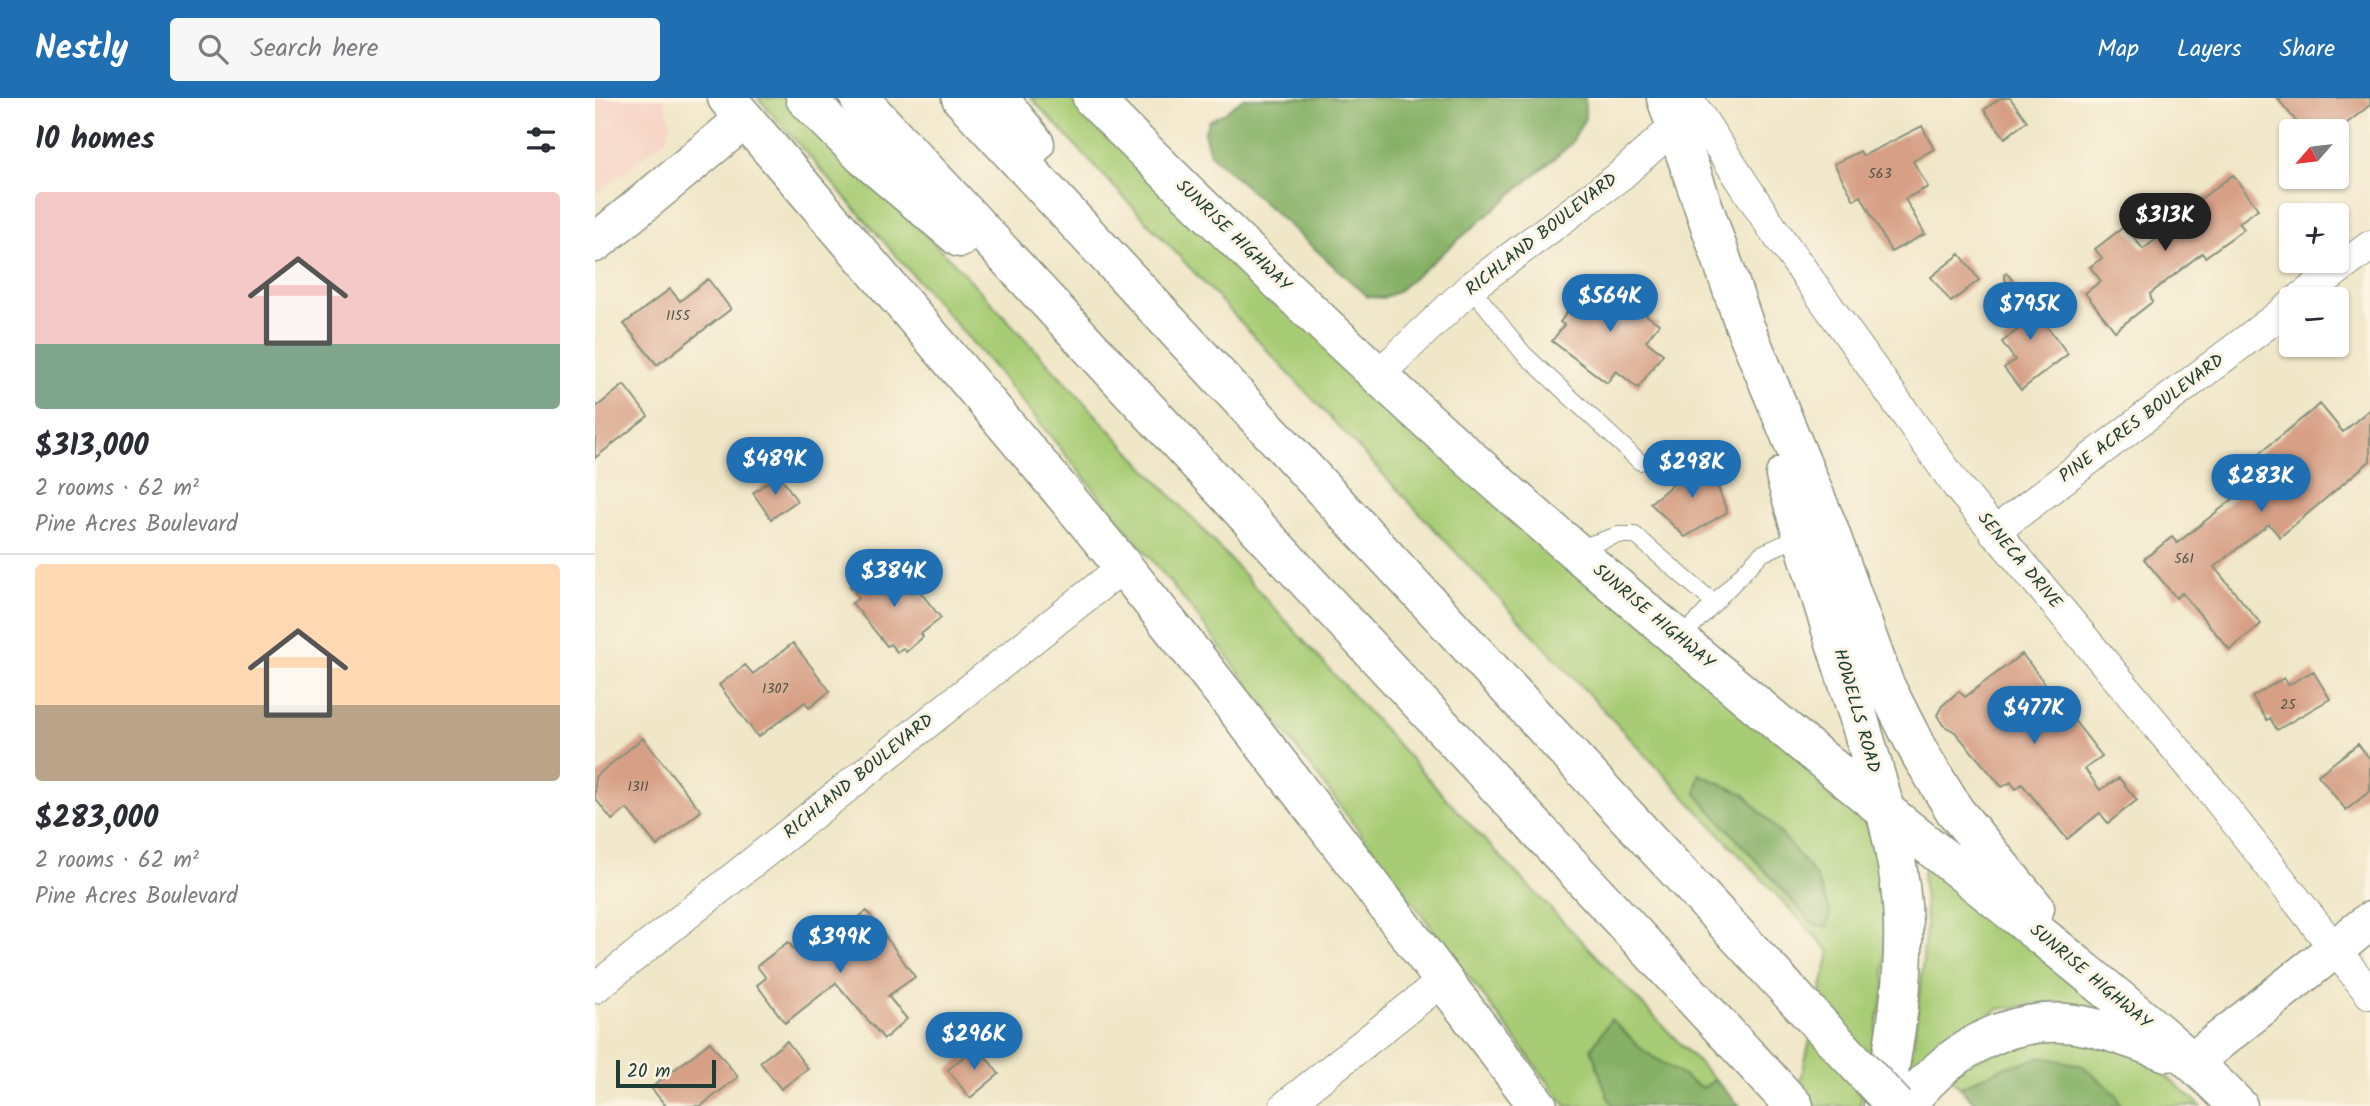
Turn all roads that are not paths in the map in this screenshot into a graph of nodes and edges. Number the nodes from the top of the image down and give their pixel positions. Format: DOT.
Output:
graph roads {
  1 [pos="805,98"];
  2 [pos="859,98"];
  3 [pos="961,98"];
  4 [pos="999,98"];
  5 [pos="1093,98"];
  6 [pos="736,108"];
  7 [pos="1686,108"];
  8 [pos="595,243"];
  9 [pos="2370,246"];
  10 [pos="2315,287"];
  11 [pos="1472,288"];
  12 [pos="2279,315"];
  13 [pos="1744,324"];
  14 [pos="1085,342"];
  15 [pos="1378,375"];
  16 [pos="1233,391"];
  17 [pos="1640,462"];
  18 [pos="1994,532"];
  19 [pos="1801,536"];
  20 [pos="1574,550"];
  21 [pos="1123,567"];
  22 [pos="1714,603"];
  23 [pos="1679,640"];
  24 [pos="1884,811"];
  25 [pos="2370,921"];
  26 [pos="2335,949"];
  27 [pos="1444,980"];
  28 [pos="2103,987"];
  29 [pos="595,988"];
  30 [pos="2370,994"];
  31 [pos="2192,1062"];
  32 [pos="1792,1104"];
  33 [pos="1285,1106"];
  34 [pos="1538,1106"];
  35 [pos="1883,1106"];
  36 [pos="1896,1106"];
  37 [pos="1905,1106"];
  38 [pos="2238,1106"];
  1 -- 14 [label="main road"];
  2 -- 14 [label="main road"];
  3 -- 16 [label="main road"];
  4 -- 16 [label="main road"];
  5 -- 15 [label="main road, SUNRISE HIGHWAY"];
  6 -- 8 [label="main road"];
  6 -- 21 [label="main road"];
  7 -- 11 [label="street, RICHLAND BOULEVARD"];
  7 -- 13 [label="main road, HOWELLS ROAD"];
  7 -- 18 [label="street, SENECA DRIVE"];
  9 -- 10 [label="street"];
  11 -- 15 [label="street, RICHLAND BOULEVARD"];
  11 -- 17 [label="lane"];
  12 -- 18 [label="street, PINE ACRES BOULEVARD"];
  13 -- 19 [label="main road, HOWELLS ROAD"];
  13 -- 28 [label="main road, HOWELLS ROAD"];
  14 -- 32 [label="main road"];
  15 -- 20 [label="main road, SUNRISE HIGHWAY"];
  16 -- 36 [label="main road, bridge"];
  18 -- 26 [label="street, SENECA DRIVE"];
  19 -- 22 [label="lane"];
  19 -- 24 [label="main road, HOWELLS ROAD"];
  20 -- 22 [label="lane"];
  20 -- 23 [label="main road, SUNRISE HIGHWAY"];
  21 -- 27 [label="main road"];
  21 -- 29 [label="street, RICHLAND BOULEVARD"];
  22 -- 23 [label="lane"];
  23 -- 24 [label="main road, SUNRISE HIGHWAY"];
  24 -- 28 [label="main road, SUNRISE HIGHWAY"];
  24 -- 35 [label="main road, HOWELLS ROAD"];
  25 -- 26 [label="main road"];
  26 -- 30 [label="street, SENECA DRIVE"];
  26 -- 31 [label="main road"];
  27 -- 33 [label="street"];
  27 -- 34 [label="main road"];
  28 -- 31 [label="main road, SUNRISE HIGHWAY"];
  31 -- 37 [label="main road"];
  31 -- 38 [label="main road, SUNRISE HIGHWAY"];
}
